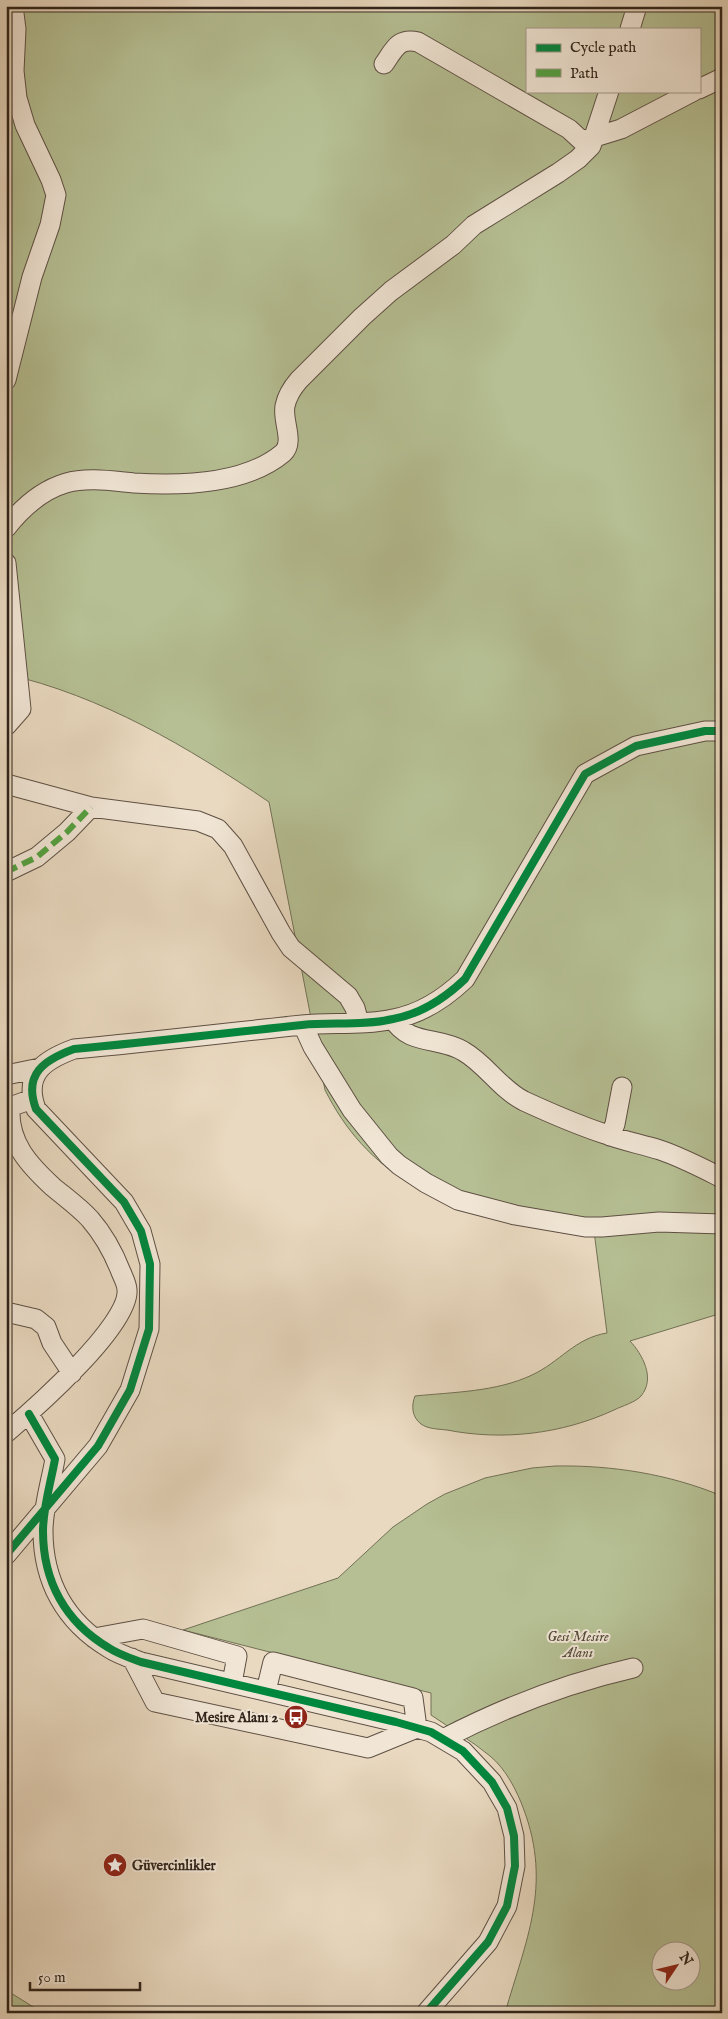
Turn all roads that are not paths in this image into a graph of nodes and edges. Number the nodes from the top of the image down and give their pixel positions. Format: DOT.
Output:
graph roads {
  1 [pos="12,6"];
  2 [pos="638,6"];
  3 [pos="630,28"];
  4 [pos="384,64"];
  5 [pos="722,78"];
  6 [pos="700,89"];
  7 [pos="609,92"];
  8 [pos="692,92"];
  9 [pos="588,139"];
  10 [pos="6,380"];
  11 [pos="6,528"];
  12 [pos="6,563"];
  13 [pos="6,726"];
  14 [pos="722,730"];
  15 [pos="6,784"];
  16 [pos="91,807"];
  17 [pos="6,872"];
  18 [pos="393,1020"];
  19 [pos="359,1023"];
  20 [pos="303,1025"];
  21 [pos="40,1068"];
  22 [pos="6,1075"];
  23 [pos="622,1087"];
  24 [pos="32,1099"];
  25 [pos="610,1136"];
  26 [pos="722,1178"];
  27 [pos="722,1224"];
  28 [pos="6,1312"];
  29 [pos="72,1373"];
  30 [pos="29,1414"];
  31 [pos="6,1433"];
  32 [pos="46,1508"];
  33 [pos="6,1555"];
  34 [pos="94,1638"];
  35 [pos="132,1658"];
  36 [pos="633,1668"];
  37 [pos="232,1683"];
  38 [pos="266,1691"];
  39 [pos="417,1728"];
  40 [pos="443,1739"];
  41 [pos="426,2013"];
  1 -- 10 [label="street"];
  2 -- 3 [label="street"];
  4 -- 9 [label="street"];
  5 -- 6 [label="street"];
  7 -- 9 [label="street"];
  8 -- 9 [label="street"];
  9 -- 11 [label="street"];
  12 -- 13 [label="street"];
  14 -- 18 [label="street"];
  15 -- 16 [label="street"];
  16 -- 17 [label="street"];
  16 -- 19 [label="street"];
  18 -- 19 [label="street"];
  18 -- 25 [label="street"];
  19 -- 20 [label="street"];
  20 -- 21 [label="street"];
  20 -- 27 [label="street"];
  21 -- 22 [label="street"];
  21 -- 24 [label="street"];
  23 -- 25 [label="street"];
  24 -- 29 [label="street"];
  24 -- 32 [label="street"];
  25 -- 26 [label="street"];
  28 -- 29 [label="street"];
  29 -- 30 [label="street"];
  30 -- 31 [label="street"];
  30 -- 32 [label="street"];
  32 -- 33 [label="street"];
  32 -- 34 [label="street"];
  34 -- 35 [label="street"];
  34 -- 37 [label="street"];
  35 -- 37 [label="street"];
  35 -- 39 [label="street"];
  36 -- 40 [label="street"];
  37 -- 38 [label="street"];
  38 -- 39 [label="street"];
  38 -- 39 [label="street"];
  39 -- 40 [label="street"];
  40 -- 41 [label="street"];
}
